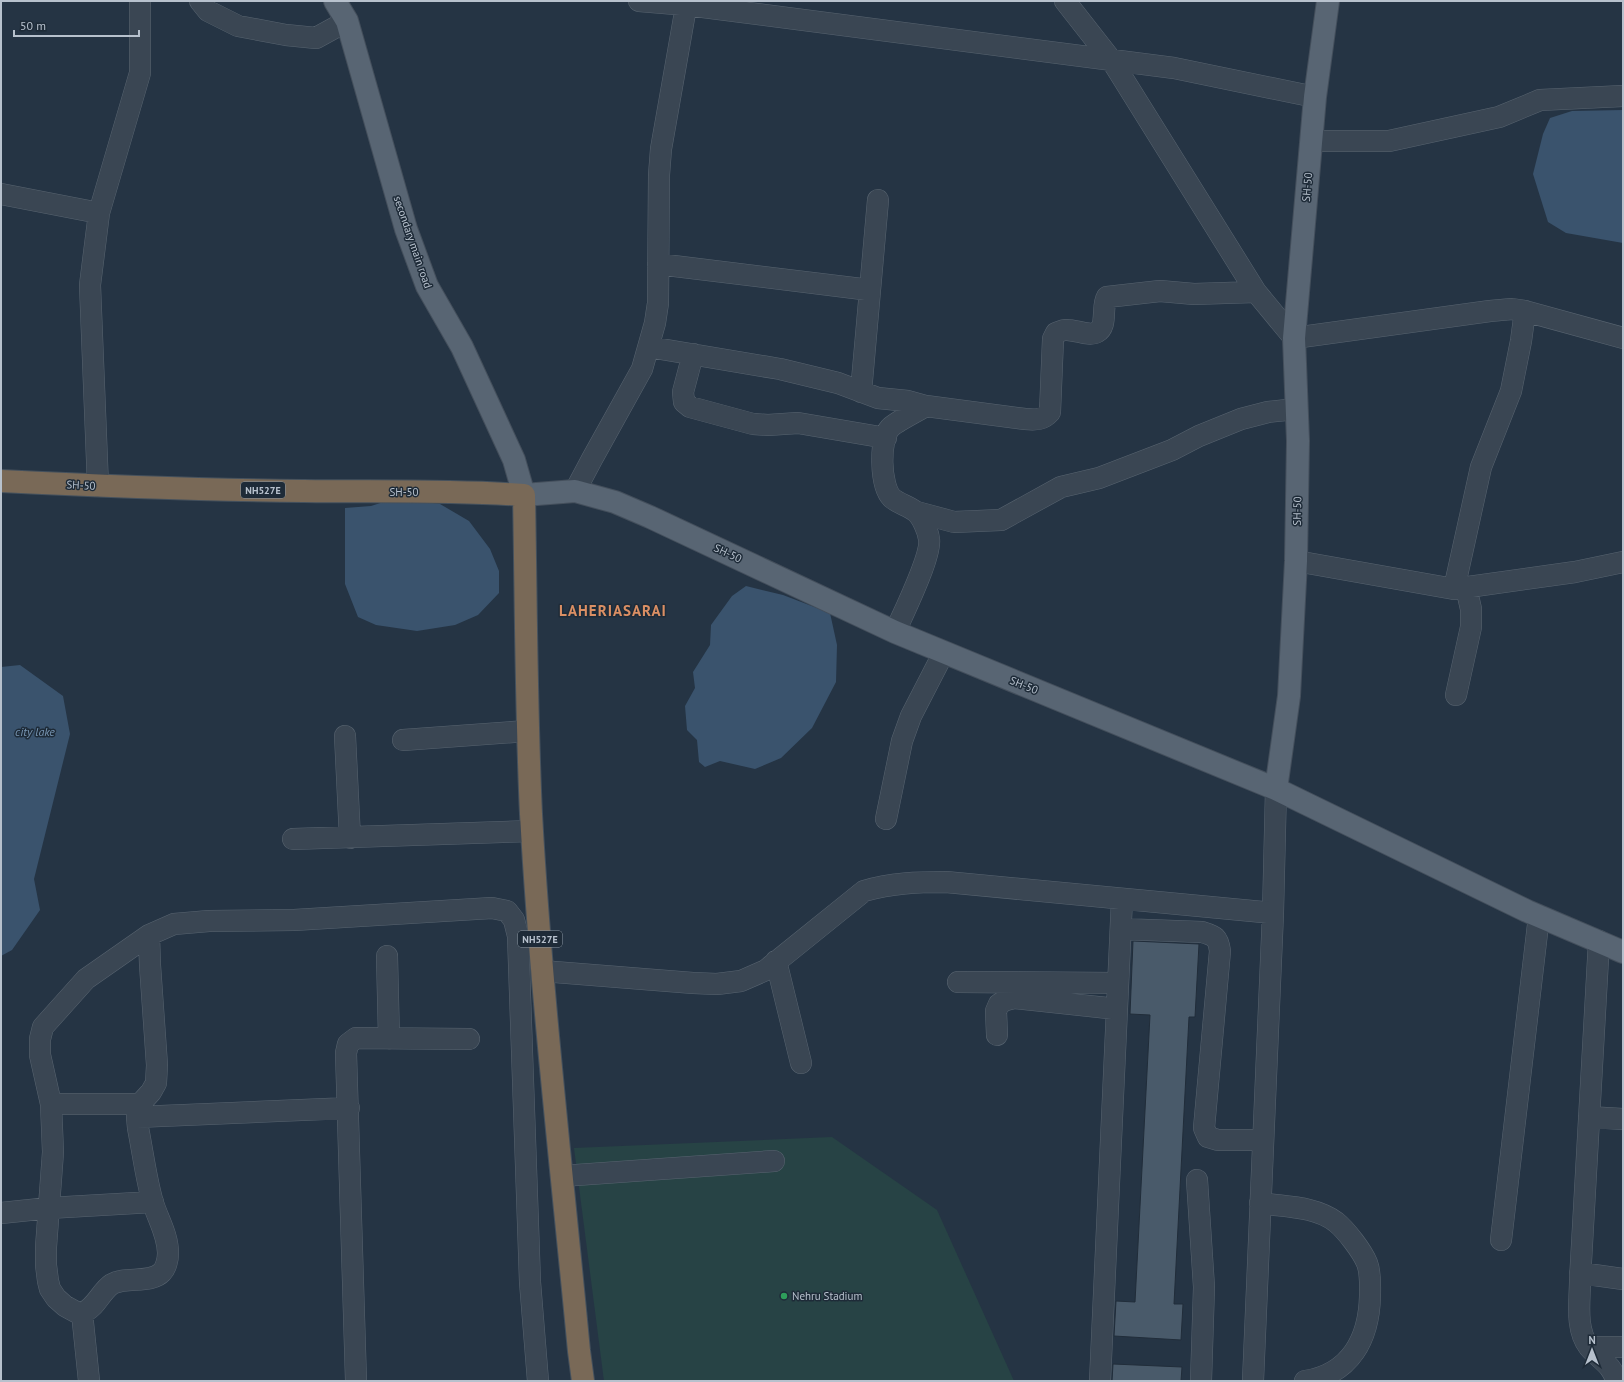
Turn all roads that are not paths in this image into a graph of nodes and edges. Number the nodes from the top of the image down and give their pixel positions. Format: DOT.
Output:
graph roads {
  1 [pos="140,1"];
  2 [pos="200,1"];
  3 [pos="335,1"];
  4 [pos="639,1"];
  5 [pos="1065,1"];
  6 [pos="1328,1"];
  7 [pos="687,3"];
  8 [pos="347,21"];
  9 [pos="1112,61"];
  10 [pos="1623,96"];
  11 [pos="1315,97"];
  12 [pos="1311,141"];
  13 [pos="1,194"];
  14 [pos="878,200"];
  15 [pos="99,213"];
  16 [pos="658,264"];
  17 [pos="870,290"];
  18 [pos="1256,292"];
  19 [pos="1526,311"];
  20 [pos="1294,338"];
  21 [pos="1623,338"];
  22 [pos="649,347"];
  23 [pos="693,354"];
  24 [pos="861,392"];
  25 [pos="926,406"];
  26 [pos="1296,409"];
  27 [pos="886,438"];
  28 [pos="1,481"];
  29 [pos="98,486"];
  30 [pos="575,491"];
  31 [pos="524,495"];
  32 [pos="917,512"];
  33 [pos="1296,561"];
  34 [pos="1623,562"];
  35 [pos="1460,588"];
  36 [pos="895,632"];
  37 [pos="944,652"];
  38 [pos="1456,694"];
  39 [pos="527,731"];
  40 [pos="345,736"];
  41 [pos="403,740"];
  42 [pos="1276,789"];
  43 [pos="886,819"];
  44 [pos="532,831"];
  45 [pos="350,838"];
  46 [pos="292,839"];
  47 [pos="1122,899"];
  48 [pos="1273,913"];
  49 [pos="1539,916"];
  50 [pos="1120,929"];
  51 [pos="150,936"];
  52 [pos="1599,941"];
  53 [pos="1623,952"];
  54 [pos="387,956"];
  55 [pos="776,961"];
  56 [pos="542,971"];
  57 [pos="958,982"];
  58 [pos="1118,983"];
  59 [pos="1117,1010"];
  60 [pos="997,1035"];
  61 [pos="389,1039"];
  62 [pos="469,1039"];
  63 [pos="801,1063"];
  64 [pos="51,1104"];
  65 [pos="349,1108"];
  66 [pos="139,1110"];
  67 [pos="1588,1117"];
  68 [pos="1623,1119"];
  69 [pos="1263,1140"];
  70 [pos="774,1161"];
  71 [pos="562,1176"];
  72 [pos="1197,1180"];
  73 [pos="153,1202"];
  74 [pos="1260,1203"];
  75 [pos="49,1208"];
  76 [pos="1,1213"];
  77 [pos="1501,1240"];
  78 [pos="1580,1272"];
  79 [pos="1623,1279"];
  80 [pos="82,1313"];
  81 [pos="1590,1347"];
  82 [pos="1623,1347"];
  83 [pos="89,1381"];
  84 [pos="356,1381"];
  85 [pos="538,1381"];
  86 [pos="583,1381"];
  87 [pos="1100,1381"];
  88 [pos="1201,1381"];
  89 [pos="1253,1381"];
  90 [pos="1305,1381"];
  91 [pos="1616,1381"];
  1 -- 15 [label="street"];
  2 -- 8 [label="street"];
  3 -- 8 [label="main road, secondary main road"];
  4 -- 7 [label="street"];
  5 -- 9 [label="street"];
  6 -- 11 [label="main road, SH-50"];
  7 -- 9 [label="street"];
  7 -- 16 [label="street"];
  8 -- 31 [label="main road, secondary main road"];
  9 -- 11 [label="street"];
  9 -- 18 [label="street"];
  10 -- 12 [label="street"];
  11 -- 12 [label="main road, SH-50"];
  12 -- 20 [label="main road, SH-50"];
  13 -- 15 [label="street"];
  14 -- 17 [label="street"];
  15 -- 29 [label="street"];
  16 -- 17 [label="street"];
  16 -- 22 [label="street"];
  17 -- 24 [label="street"];
  18 -- 20 [label="street"];
  18 -- 25 [label="street"];
  19 -- 20 [label="street"];
  19 -- 21 [label="street"];
  19 -- 35 [label="street"];
  20 -- 26 [label="main road, SH-50"];
  22 -- 23 [label="street"];
  22 -- 30 [label="street"];
  23 -- 24 [label="street"];
  23 -- 27 [label="street"];
  24 -- 25 [label="street"];
  25 -- 27 [label="street"];
  26 -- 32 [label="street"];
  26 -- 33 [label="main road, SH-50"];
  27 -- 32 [label="street"];
  28 -- 29 [label="highway, SH-50 / NH527E"];
  29 -- 31 [label="highway, SH-50 / NH527E"];
  30 -- 31 [label="main road, SH-50"];
  30 -- 36 [label="main road, SH-50"];
  31 -- 39 [label="highway, NH527E"];
  32 -- 36 [label="street"];
  33 -- 35 [label="street"];
  33 -- 42 [label="main road, SH-50"];
  34 -- 35 [label="street"];
  35 -- 38 [label="street"];
  36 -- 37 [label="main road, SH-50"];
  37 -- 42 [label="main road, SH-50"];
  37 -- 43 [label="street"];
  39 -- 41 [label="street"];
  39 -- 44 [label="highway, NH527E"];
  40 -- 45 [label="street"];
  42 -- 48 [label="street"];
  42 -- 49 [label="main road"];
  44 -- 45 [label="street"];
  44 -- 56 [label="highway, NH527E"];
  45 -- 46 [label="street"];
  47 -- 48 [label="street"];
  47 -- 50 [label="street"];
  47 -- 55 [label="street"];
  48 -- 69 [label="street"];
  49 -- 52 [label="main road"];
  49 -- 77 [label="street"];
  50 -- 58 [label="street"];
  50 -- 69 [label="street"];
  51 -- 64 [label="street"];
  51 -- 66 [label="street"];
  51 -- 85 [label="street"];
  52 -- 53 [label="main road"];
  52 -- 67 [label="street"];
  54 -- 61 [label="street"];
  55 -- 56 [label="street"];
  55 -- 63 [label="street"];
  56 -- 71 [label="highway, NH527E"];
  57 -- 58 [label="street"];
  58 -- 59 [label="street"];
  59 -- 60 [label="street"];
  59 -- 87 [label="street"];
  61 -- 62 [label="street"];
  61 -- 65 [label="street"];
  64 -- 66 [label="street"];
  64 -- 75 [label="street"];
  65 -- 66 [label="street"];
  65 -- 84 [label="street"];
  66 -- 73 [label="street"];
  67 -- 68 [label="street"];
  67 -- 78 [label="street"];
  69 -- 74 [label="street"];
  70 -- 71 [label="street"];
  71 -- 86 [label="highway, NH527E"];
  72 -- 88 [label="street"];
  73 -- 75 [label="street"];
  73 -- 80 [label="street"];
  74 -- 89 [label="street"];
  74 -- 90 [label="street"];
  75 -- 76 [label="street"];
  75 -- 80 [label="street"];
  78 -- 79 [label="street"];
  78 -- 81 [label="street"];
  80 -- 83 [label="street"];
  81 -- 82 [label="street"];
  81 -- 91 [label="street"];
}
